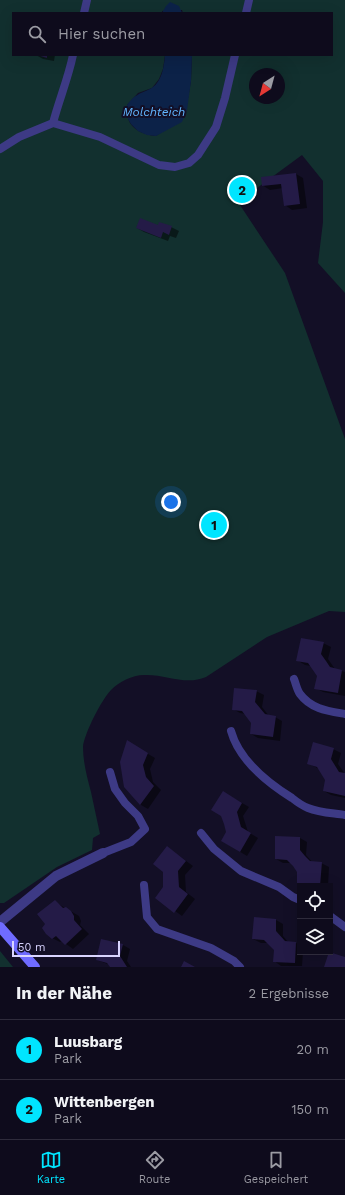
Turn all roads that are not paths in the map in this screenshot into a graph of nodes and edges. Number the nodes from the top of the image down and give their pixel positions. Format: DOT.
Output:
graph roads {
  1 [pos="87,0"];
  2 [pos="249,0"];
  3 [pos="84,12"];
  4 [pos="246,12"];
  5 [pos="73,56"];
  6 [pos="235,56"];
  7 [pos="53,124"];
  8 [pos="0,149"];
  9 [pos="294,680"];
  10 [pos="345,714"];
  11 [pos="231,731"];
  12 [pos="110,772"];
  13 [pos="345,814"];
  14 [pos="201,833"];
  15 [pos="103,853"];
  16 [pos="144,886"];
  17 [pos="297,899"];
  18 [pos="333,918"];
  19 [pos="0,922"];
  20 [pos="0,927"];
  21 [pos="345,927"];
  22 [pos="35,967"];
  23 [pos="240,967"];
  1 -- 3 [label="lane"];
  2 -- 4 [label="lane"];
  5 -- 7 [label="lane"];
  6 -- 7 [label="lane"];
  7 -- 8 [label="lane"];
  9 -- 10 [label="lane"];
  11 -- 13 [label="lane"];
  12 -- 15 [label="lane"];
  14 -- 17 [label="lane"];
  15 -- 19 [label="street"];
  16 -- 23 [label="lane"];
  18 -- 21 [label="lane"];
  20 -- 22 [label="street"];
}
